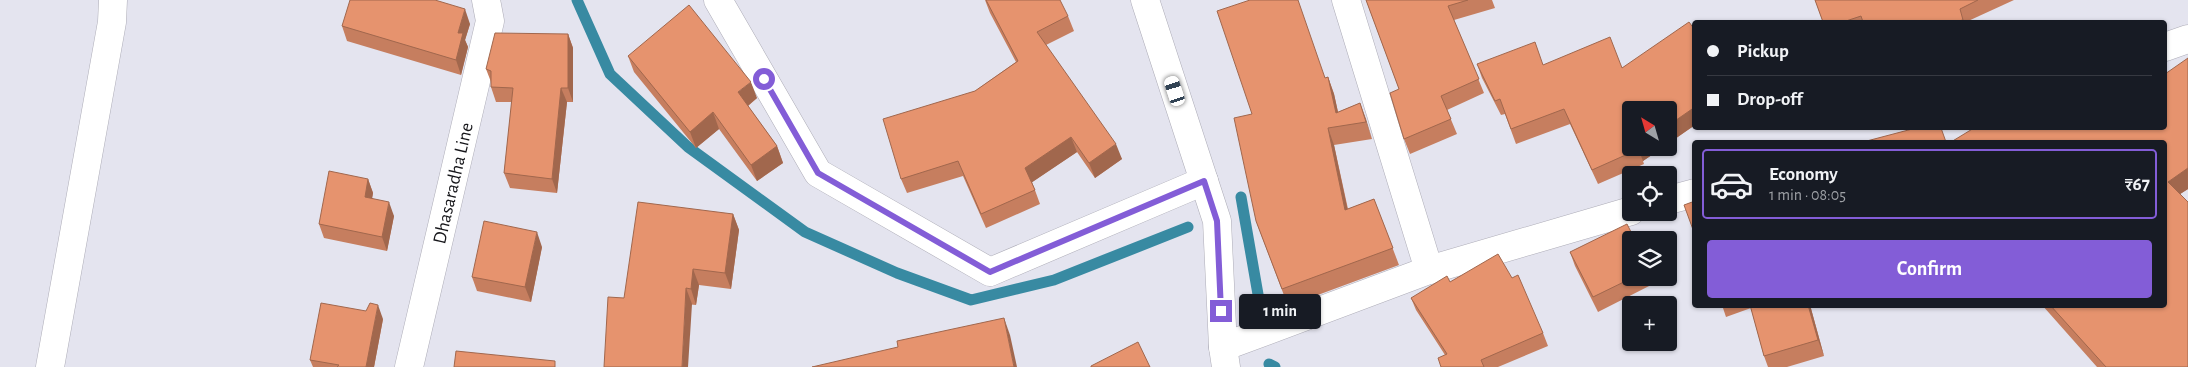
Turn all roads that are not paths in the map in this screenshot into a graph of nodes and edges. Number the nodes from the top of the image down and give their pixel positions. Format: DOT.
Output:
graph roads {
  1 [pos="113,0"];
  2 [pos="486,0"];
  3 [pos="718,0"];
  4 [pos="1149,0"];
  5 [pos="1346,0"];
  6 [pos="2188,39"];
  7 [pos="2167,46"];
  8 [pos="1204,181"];
  9 [pos="1692,194"];
  10 [pos="1677,198"];
  11 [pos="1622,214"];
  12 [pos="1429,270"];
  13 [pos="1224,357"];
  14 [pos="50,367"];
  15 [pos="409,367"];
  1 -- 14 [label="street"];
  2 -- 15 [label="street, Dhasaradha Line"];
  3 -- 8 [label="street"];
  4 -- 8 [label="street"];
  5 -- 12 [label="street"];
  6 -- 7 [label="street"];
  8 -- 13 [label="street"];
  9 -- 10 [label="street"];
  11 -- 12 [label="street"];
  12 -- 13 [label="street"];
}
